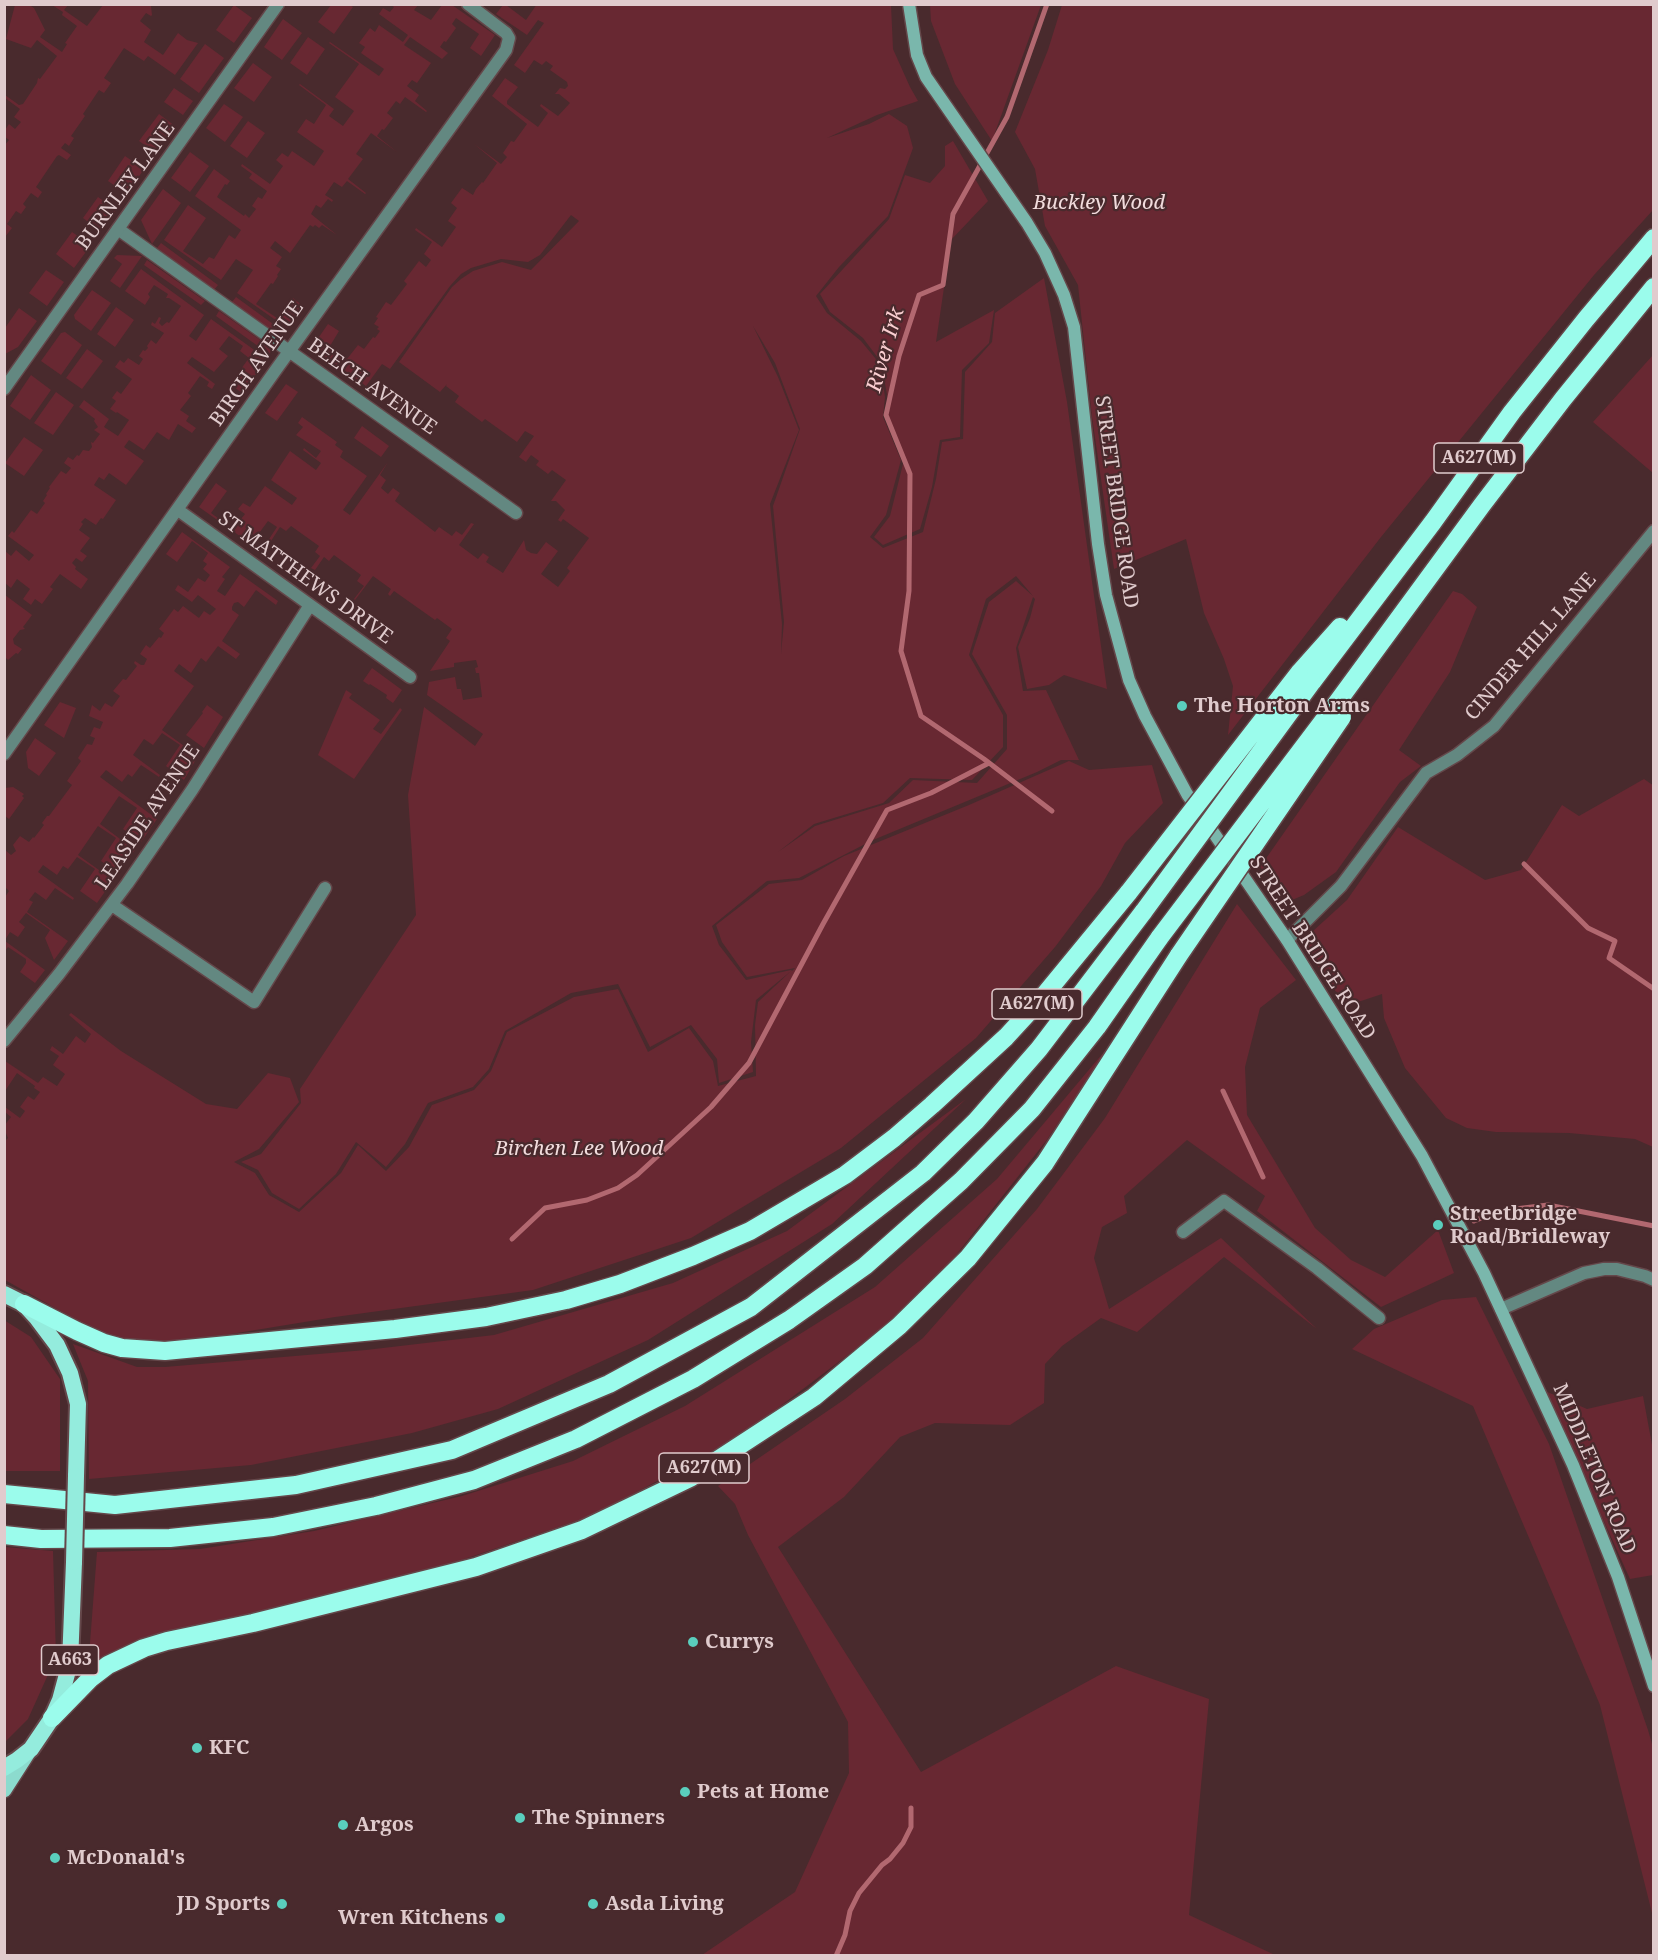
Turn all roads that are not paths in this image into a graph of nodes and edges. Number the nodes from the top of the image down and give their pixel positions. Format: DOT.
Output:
graph roads {
  1 [pos="278,4"];
  2 [pos="468,4"];
  3 [pos="909,4"];
  4 [pos="118,229"];
  5 [pos="1653,238"];
  6 [pos="1653,287"];
  7 [pos="289,353"];
  8 [pos="9,374"];
  9 [pos="4,389"];
  10 [pos="178,510"];
  11 [pos="516,513"];
  12 [pos="1653,531"];
  13 [pos="310,605"];
  14 [pos="410,677"];
  15 [pos="1306,678"];
  16 [pos="1338,712"];
  17 [pos="4,754"];
  18 [pos="325,888"];
  19 [pos="112,905"];
  20 [pos="1287,940"];
  21 [pos="4,1041"];
  22 [pos="1183,1232"];
  23 [pos="1484,1273"];
  24 [pos="1653,1280"];
  25 [pos="11,1297"];
  26 [pos="1501,1309"];
  27 [pos="1379,1318"];
  28 [pos="4,1494"];
  29 [pos="4,1535"];
  30 [pos="1653,1686"];
  31 [pos="52,1718"];
  32 [pos="31,1749"];
  33 [pos="4,1768"];
  34 [pos="4,1790"];
  1 -- 4 [label="street, BURNLEY LANE"];
  2 -- 7 [label="street, BIRCH AVENUE"];
  3 -- 20 [label="main road, STREET BRIDGE ROAD"];
  4 -- 7 [label="street, BEECH AVENUE"];
  4 -- 8 [label="street, BURNLEY LANE"];
  5 -- 15 [label="highway, A627(M)"];
  6 -- 16 [label="highway, A627(M)"];
  7 -- 10 [label="street, BIRCH AVENUE"];
  7 -- 11 [label="street, BEECH AVENUE"];
  8 -- 9 [label="street, BURNLEY LANE"];
  10 -- 13 [label="street, ST MATTHEWS DRIVE"];
  10 -- 17 [label="street, BIRCH AVENUE"];
  12 -- 20 [label="street, CINDER HILL LANE"];
  13 -- 14 [label="street, ST MATTHEWS DRIVE"];
  13 -- 19 [label="street, LEASIDE AVENUE"];
  15 -- 25 [label="highway, A627(M), bridge"];
  15 -- 28 [label="highway, A627(M), bridge"];
  16 -- 29 [label="highway, A627(M), bridge"];
  16 -- 31 [label="highway, A627(M), bridge"];
  18 -- 19 [label="street"];
  19 -- 21 [label="street, LEASIDE AVENUE"];
  20 -- 23 [label="main road, STREET BRIDGE ROAD"];
  22 -- 27 [label="street"];
  23 -- 26 [label="main road, MIDDLETON ROAD"];
  24 -- 26 [label="street"];
  25 -- 31 [label="highway, A663, bridge"];
  26 -- 30 [label="main road, MIDDLETON ROAD"];
  31 -- 32 [label="highway, A663"];
  32 -- 33 [label="highway, A663"];
  32 -- 34 [label="main road, A663"];
}
